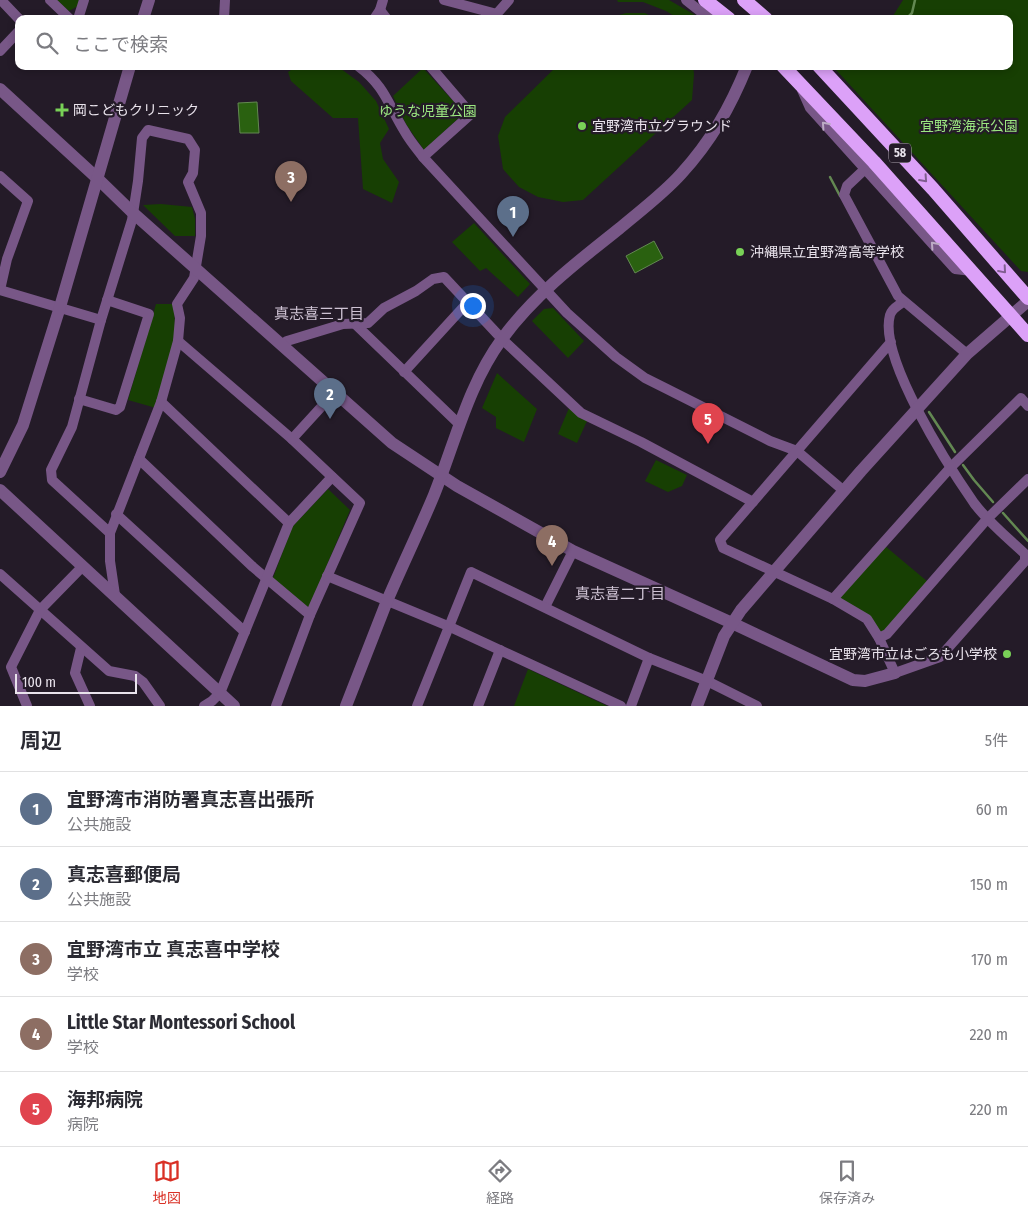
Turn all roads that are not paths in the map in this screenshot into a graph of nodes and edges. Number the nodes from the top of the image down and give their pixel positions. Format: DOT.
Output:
graph roads {
  1 [pos="1,0"];
  2 [pos="50,0"];
  3 [pos="84,0"];
  4 [pos="149,0"];
  5 [pos="225,0"];
  6 [pos="383,0"];
  7 [pos="444,0"];
  8 [pos="509,0"];
  9 [pos="686,0"];
  10 [pos="705,0"];
  11 [pos="744,0"];
  12 [pos="15,15"];
  13 [pos="66,15"];
  14 [pos="79,15"];
  15 [pos="144,15"];
  16 [pos="224,15"];
  17 [pos="377,15"];
  18 [pos="492,15"];
  19 [pos="496,15"];
  20 [pos="705,15"];
  21 [pos="724,15"];
  22 [pos="761,15"];
  23 [pos="15,35"];
  24 [pos="0,51"];
  25 [pos="129,70"];
  26 [pos="364,70"];
  27 [pos="437,70"];
  28 [pos="745,70"];
  29 [pos="787,70"];
  30 [pos="823,70"];
  31 [pos="800,84"];
  32 [pos="0,89"];
  33 [pos="423,157"];
  34 [pos="865,169"];
  35 [pos="0,176"];
  36 [pos="97,178"];
  37 [pos="132,212"];
  38 [pos="4,256"];
  39 [pos="196,270"];
  40 [pos="972,271"];
  41 [pos="545,290"];
  42 [pos="1028,299"];
  43 [pos="107,300"];
  44 [pos="468,302"];
  45 [pos="903,302"];
  46 [pos="60,307"];
  47 [pos="1010,315"];
  48 [pos="101,320"];
  49 [pos="354,323"];
  50 [pos="1028,335"];
  51 [pos="502,339"];
  52 [pos="178,341"];
  53 [pos="891,342"];
  54 [pos="281,345"];
  55 [pos="967,354"];
  56 [pos="404,372"];
  57 [pos="334,393"];
  58 [pos="79,399"];
  59 [pos="162,402"];
  60 [pos="1028,406"];
  61 [pos="916,410"];
  62 [pos="460,425"];
  63 [pos="292,439"];
  64 [pos="798,451"];
  65 [pos="139,459"];
  66 [pos="951,467"];
  67 [pos="0,472"];
  68 [pos="441,475"];
  69 [pos="332,477"];
  70 [pos="1028,479"];
  71 [pos="0,490"];
  72 [pos="844,491"];
  73 [pos="753,502"];
  74 [pos="116,514"];
  75 [pos="988,518"];
  76 [pos="289,523"];
  77 [pos="110,533"];
  78 [pos="573,551"];
  79 [pos="83,566"];
  80 [pos="774,572"];
  81 [pos="0,574"];
  82 [pos="327,576"];
  83 [pos="267,578"];
  84 [pos="115,595"];
  85 [pos="833,599"];
  86 [pos="387,602"];
  87 [pos="545,607"];
  88 [pos="40,610"];
  89 [pos="310,614"];
  90 [pos="732,622"];
  91 [pos="448,626"];
  92 [pos="245,632"];
  93 [pos="878,638"];
  94 [pos="81,648"];
  95 [pos="500,650"];
  96 [pos="649,658"];
  97 [pos="895,673"];
  98 [pos="707,681"];
  99 [pos="220,693"];
  100 [pos="27,706"];
  101 [pos="90,706"];
  102 [pos="160,706"];
  103 [pos="204,706"];
  104 [pos="234,706"];
  105 [pos="276,706"];
  106 [pos="346,706"];
  107 [pos="416,706"];
  108 [pos="478,706"];
  109 [pos="621,706"];
  110 [pos="631,706"];
  111 [pos="697,706"];
  112 [pos="757,706"];
  1 -- 12 [label="street"];
  2 -- 13 [label="street"];
  3 -- 14 [label="street"];
  4 -- 15 [label="street"];
  5 -- 16 [label="street"];
  6 -- 17 [label="street"];
  7 -- 18 [label="street"];
  8 -- 19 [label="street"];
  9 -- 20 [label="street"];
  10 -- 21 [label="highway"];
  11 -- 22 [label="highway"];
  23 -- 24 [label="street"];
  25 -- 36 [label="street"];
  26 -- 33 [label="street"];
  27 -- 33 [label="street"];
  28 -- 41 [label="street"];
  29 -- 31 [label="highway, 58"];
  30 -- 42 [label="highway, 58, one-way"];
  34 -- 31 [label="street, one-way"];
  31 -- 40 [label="highway, 58"];
  32 -- 36 [label="street"];
  33 -- 41 [label="street"];
  40 -- 34 [label="street, one-way"];
  34 -- 45 [label="street"];
  35 -- 38 [label="street"];
  36 -- 37 [label="street"];
  36 -- 46 [label="street"];
  37 -- 39 [label="street"];
  37 -- 39 [label="street"];
  37 -- 43 [label="street"];
  38 -- 46 [label="street"];
  39 -- 52 [label="street"];
  39 -- 54 [label="street"];
  40 -- 47 [label="highway, 58"];
  41 -- 51 [label="street"];
  41 -- 64 [label="street"];
  42 -- 47 [label="street"];
  43 -- 48 [label="street"];
  43 -- 58 [label="street"];
  44 -- 49 [label="street"];
  44 -- 51 [label="street"];
  44 -- 56 [label="street"];
  45 -- 53 [label="street"];
  45 -- 55 [label="street"];
  46 -- 48 [label="street"];
  46 -- 67 [label="street"];
  47 -- 50 [label="highway, 58"];
  47 -- 55 [label="street"];
  48 -- 58 [label="street"];
  49 -- 54 [label="street"];
  49 -- 56 [label="street"];
  51 -- 62 [label="street"];
  51 -- 73 [label="street"];
  52 -- 59 [label="street"];
  52 -- 63 [label="street"];
  53 -- 61 [label="street"];
  53 -- 64 [label="street"];
  54 -- 57 [label="street"];
  55 -- 61 [label="street"];
  56 -- 62 [label="street"];
  57 -- 63 [label="street"];
  57 -- 68 [label="street"];
  58 -- 77 [label="street"];
  59 -- 65 [label="street"];
  59 -- 76 [label="street"];
  60 -- 66 [label="street"];
  61 -- 66 [label="street"];
  61 -- 72 [label="street"];
  62 -- 68 [label="street"];
  63 -- 69 [label="street"];
  64 -- 72 [label="street"];
  64 -- 73 [label="street"];
  65 -- 74 [label="street"];
  65 -- 83 [label="street"];
  66 -- 75 [label="street"];
  66 -- 85 [label="street"];
  68 -- 78 [label="street"];
  68 -- 86 [label="street"];
  69 -- 76 [label="street"];
  69 -- 82 [label="street"];
  70 -- 75 [label="street"];
  71 -- 79 [label="street"];
  72 -- 80 [label="street"];
  73 -- 80 [label="street"];
  74 -- 77 [label="street"];
  74 -- 92 [label="street"];
  75 -- 93 [label="street"];
  75 -- 97 [label="street"];
  76 -- 83 [label="street"];
  77 -- 84 [label="street"];
  78 -- 87 [label="street"];
  78 -- 90 [label="street"];
  79 -- 84 [label="street"];
  79 -- 88 [label="street"];
  80 -- 85 [label="street"];
  80 -- 90 [label="street"];
  81 -- 88 [label="street"];
  82 -- 86 [label="street"];
  82 -- 89 [label="street"];
  83 -- 89 [label="street"];
  83 -- 92 [label="street"];
  84 -- 99 [label="street"];
  85 -- 93 [label="street"];
  86 -- 91 [label="street"];
  86 -- 106 [label="street"];
  87 -- 91 [label="street"];
  87 -- 96 [label="street"];
  88 -- 94 [label="street"];
  88 -- 100 [label="street"];
  89 -- 105 [label="street"];
  90 -- 97 [label="street"];
  90 -- 98 [label="street"];
  91 -- 95 [label="street"];
  91 -- 107 [label="street"];
  92 -- 99 [label="street"];
  93 -- 97 [label="street"];
  94 -- 101 [label="street"];
  94 -- 102 [label="street"];
  95 -- 108 [label="street"];
  95 -- 109 [label="street"];
  96 -- 98 [label="street"];
  96 -- 110 [label="street"];
  98 -- 111 [label="street"];
  98 -- 112 [label="street"];
  99 -- 103 [label="street"];
  99 -- 104 [label="street"];
}
